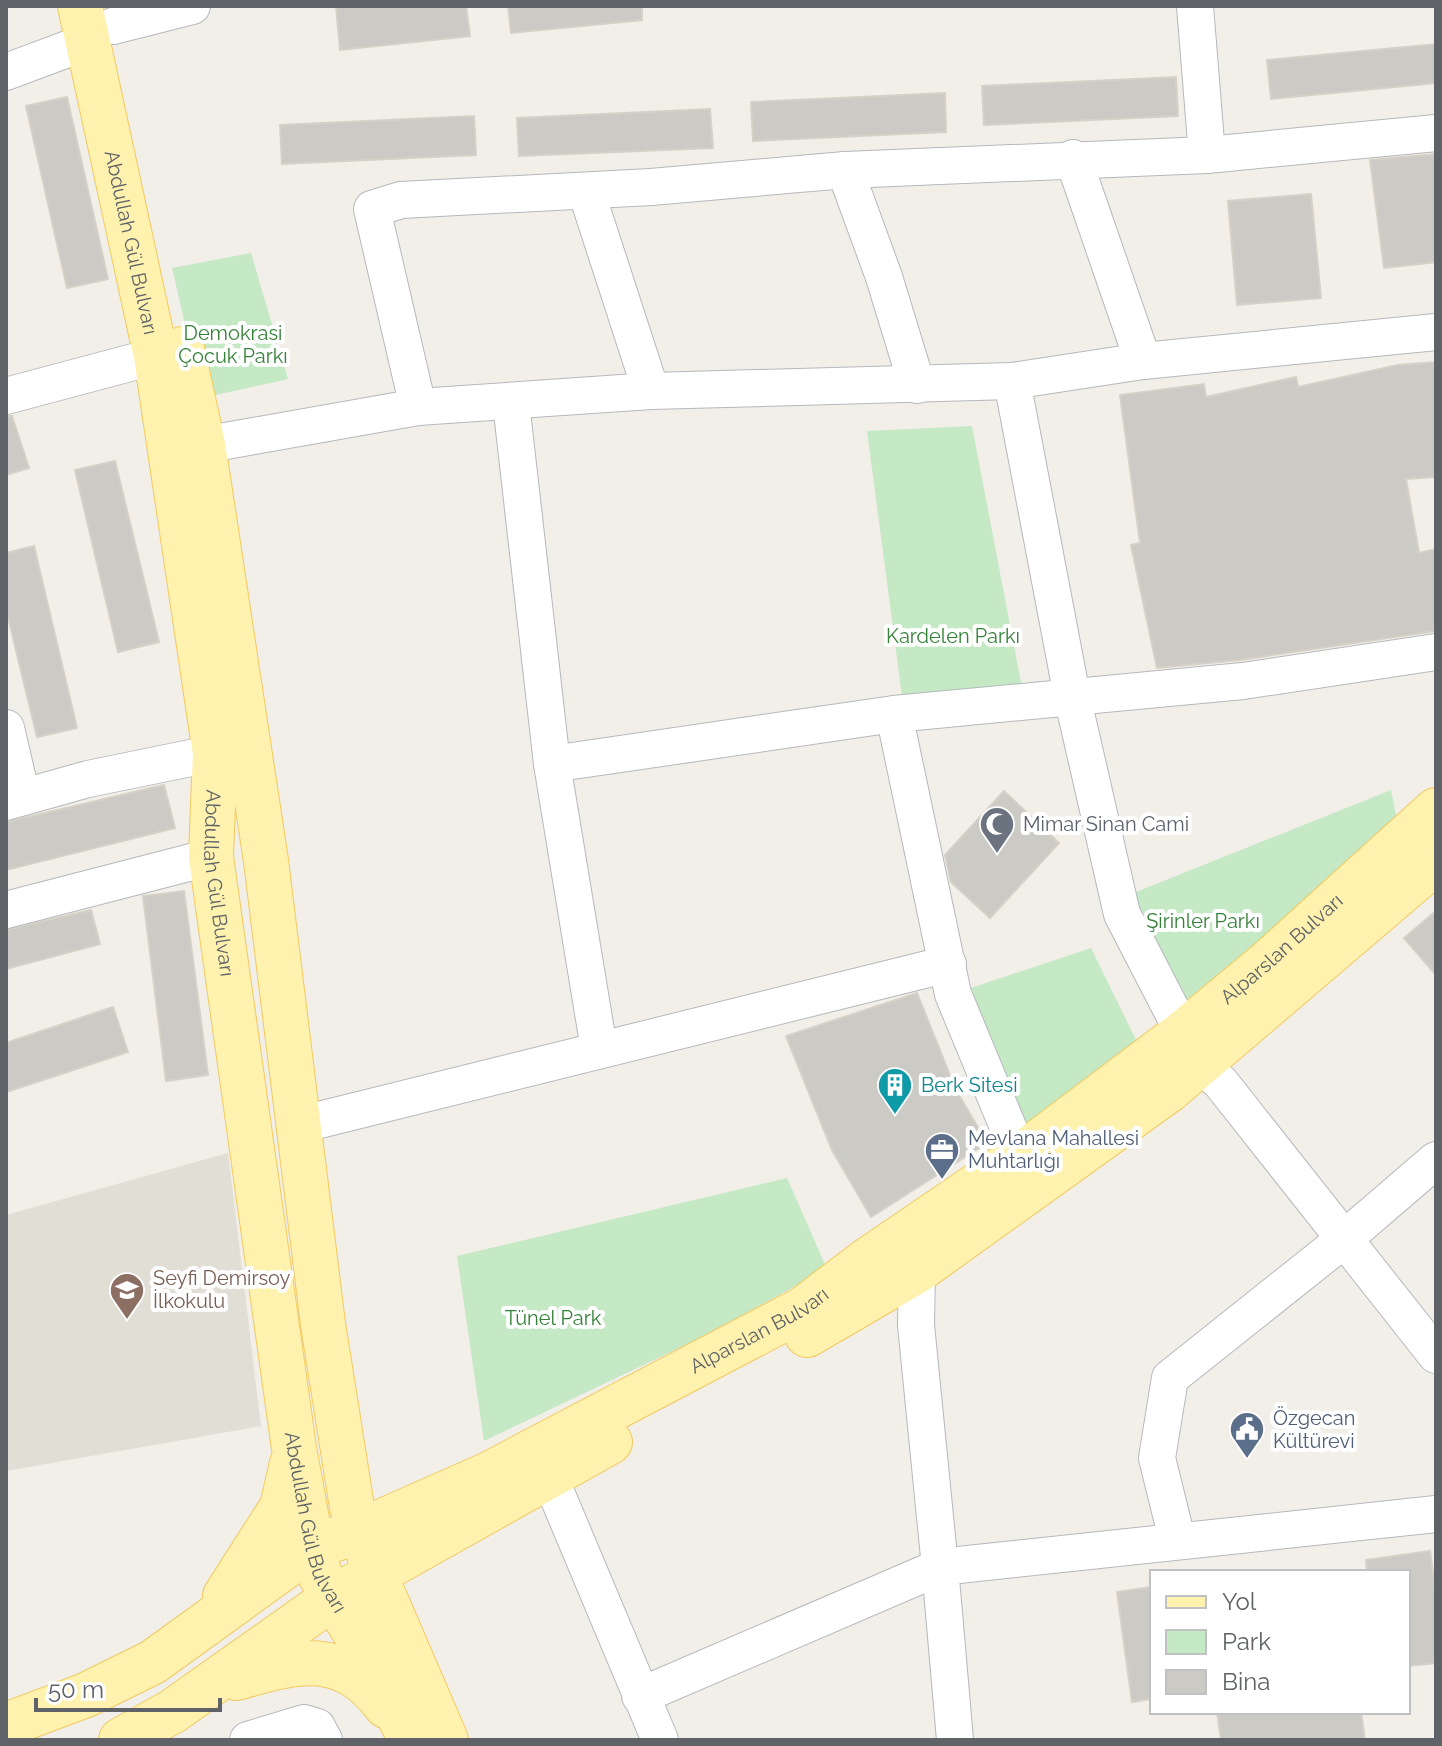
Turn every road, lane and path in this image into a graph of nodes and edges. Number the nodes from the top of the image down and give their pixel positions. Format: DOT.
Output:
graph roads {
  1 [pos="192,6"];
  2 [pos="1195,6"];
  3 [pos="98,20"];
  4 [pos="6,72"];
  5 [pos="1436,133"];
  6 [pos="1207,155"];
  7 [pos="1073,158"];
  8 [pos="845,170"];
  9 [pos="586,191"];
  10 [pos="1436,332"];
  11 [pos="156,356"];
  12 [pos="1143,361"];
  13 [pos="1012,381"];
  14 [pos="917,385"];
  15 [pos="651,391"];
  16 [pos="6,396"];
  17 [pos="511,403"];
  18 [pos="418,407"];
  19 [pos="203,445"];
  20 [pos="1436,652"];
  21 [pos="1072,696"];
  22 [pos="894,714"];
  23 [pos="6,728"];
  24 [pos="215,753"];
  25 [pos="552,764"];
  26 [pos="14,800"];
  27 [pos="1436,810"];
  28 [pos="211,857"];
  29 [pos="1436,862"];
  30 [pos="6,910"];
  31 [pos="948,964"];
  32 [pos="1191,1048"];
  33 [pos="599,1049"];
  34 [pos="299,1125"];
  35 [pos="1436,1160"];
  36 [pos="1029,1171"];
  37 [pos="1345,1238"];
  38 [pos="917,1271"];
  39 [pos="1436,1355"];
  40 [pos="294,1448"];
  41 [pos="550,1478"];
  42 [pos="1436,1514"];
  43 [pos="360,1531"];
  44 [pos="1177,1539"];
  45 [pos="312,1547"];
  46 [pos="940,1567"];
  47 [pos="375,1574"];
  48 [pos="334,1597"];
  49 [pos="192,1636"];
  50 [pos="208,1687"];
  51 [pos="640,1696"];
  52 [pos="6,1725"];
  53 [pos="122,1740"];
  54 [pos="248,1740"];
  55 [pos="324,1740"];
  56 [pos="410,1740"];
  57 [pos="446,1740"];
  58 [pos="660,1740"];
  59 [pos="955,1740"];
  1 -- 3 [label="street"];
  2 -- 6 [label="street"];
  3 -- 4 [label="street"];
  3 -- 11 [label="main road, Abdullah Gül Bulvarı"];
  3 -- 19 [label="main road, Abdullah Gül Bulvarı"];
  5 -- 6 [label="street"];
  6 -- 7 [label="street"];
  7 -- 8 [label="street"];
  7 -- 12 [label="street"];
  8 -- 9 [label="street"];
  8 -- 14 [label="street"];
  9 -- 15 [label="street"];
  9 -- 18 [label="street"];
  10 -- 12 [label="street"];
  11 -- 16 [label="street"];
  11 -- 24 [label="main road, Abdullah Gül Bulvarı"];
  12 -- 13 [label="street"];
  13 -- 14 [label="street"];
  13 -- 21 [label="street"];
  14 -- 15 [label="street"];
  15 -- 17 [label="street"];
  17 -- 18 [label="street"];
  17 -- 25 [label="street"];
  18 -- 19 [label="street"];
  19 -- 34 [label="main road, Abdullah Gül Bulvarı"];
  20 -- 21 [label="street"];
  21 -- 22 [label="street"];
  21 -- 32 [label="street"];
  22 -- 25 [label="street"];
  22 -- 31 [label="street"];
  23 -- 26 [label="street"];
  24 -- 26 [label="street"];
  24 -- 28 [label="main road, Abdullah Gül Bulvarı"];
  25 -- 33 [label="street"];
  27 -- 32 [label="main road, Alparslan Bulvarı"];
  28 -- 30 [label="street"];
  28 -- 40 [label="main road, Abdullah Gül Bulvarı"];
  29 -- 32 [label="main road, Alparslan Bulvarı"];
  31 -- 33 [label="street"];
  31 -- 36 [label="street"];
  32 -- 36 [label="main road, Alparslan Bulvarı"];
  32 -- 37 [label="street"];
  33 -- 34 [label="street"];
  34 -- 43 [label="main road, Abdullah Gül Bulvarı"];
  35 -- 37 [label="street"];
  36 -- 38 [label="main road, Alparslan Bulvarı"];
  36 -- 43 [label="main road, Alparslan Bulvarı"];
  37 -- 39 [label="street"];
  37 -- 44 [label="street"];
  38 -- 41 [label="main road, Alparslan Bulvarı"];
  38 -- 46 [label="street"];
  40 -- 45 [label="main road, Abdullah Gül Bulvarı"];
  40 -- 49 [label="main road"];
  41 -- 47 [label="main road, Alparslan Bulvarı"];
  41 -- 51 [label="street"];
  42 -- 44 [label="street"];
  43 -- 45 [label="main road, Alparslan Bulvarı"];
  43 -- 47 [label="main road, Abdullah Gül Bulvarı"];
  44 -- 46 [label="street"];
  45 -- 48 [label="main road, Abdullah Gül Bulvarı"];
  45 -- 49 [label="main road, Alparslan Bulvarı"];
  46 -- 51 [label="street"];
  46 -- 59 [label="street"];
  47 -- 48 [label="main road, Alparslan Bulvarı"];
  47 -- 57 [label="main road, Abdullah Gül Bulvarı"];
  48 -- 50 [label="main road, Alparslan Bulvarı"];
  48 -- 56 [label="main road, Abdullah Gül Bulvarı"];
  49 -- 52 [label="main road, Alparslan Bulvarı"];
  50 -- 53 [label="main road, Alparslan Bulvarı"];
  50 -- 56 [label="main road"];
  51 -- 58 [label="street"];
  54 -- 55 [label="street"];
}
